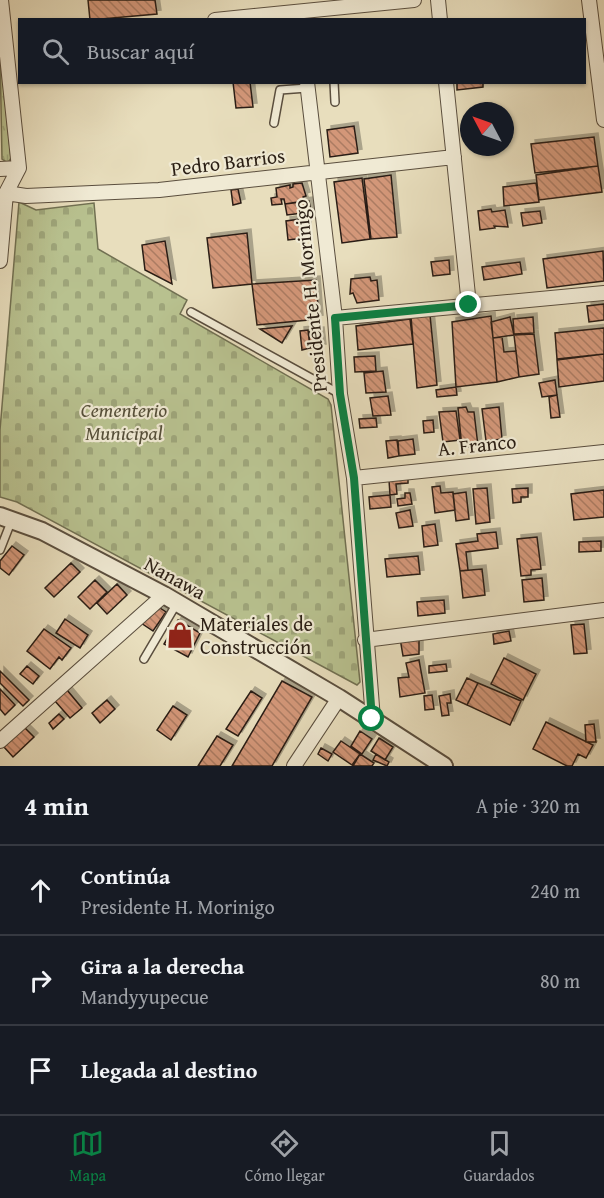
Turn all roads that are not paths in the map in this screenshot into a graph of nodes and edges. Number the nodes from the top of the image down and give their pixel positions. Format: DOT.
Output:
graph roads {
  1 [pos="414,0"];
  2 [pos="438,0"];
  3 [pos="589,0"];
  4 [pos="1,7"];
  5 [pos="300,14"];
  6 [pos="243,18"];
  7 [pos="440,18"];
  8 [pos="18,38"];
  9 [pos="5,39"];
  10 [pos="334,84"];
  11 [pos="446,84"];
  12 [pos="307,85"];
  13 [pos="335,102"];
  14 [pos="604,120"];
  15 [pos="274,123"];
  16 [pos="454,158"];
  17 [pos="19,168"];
  18 [pos="0,169"];
  19 [pos="316,171"];
  20 [pos="3,186"];
  21 [pos="0,261"];
  22 [pos="604,293"];
  23 [pos="469,305"];
  24 [pos="191,312"];
  25 [pos="335,318"];
  26 [pos="340,394"];
  27 [pos="604,452"];
  28 [pos="354,478"];
  29 [pos="6,518"];
  30 [pos="0,550"];
  31 [pos="171,599"];
  32 [pos="604,610"];
  33 [pos="365,640"];
  34 [pos="144,659"];
  35 [pos="339,698"];
  36 [pos="372,719"];
  37 [pos="0,741"];
  38 [pos="435,763"];
  39 [pos="294,766"];
  1 -- 5 [label="street"];
  2 -- 7 [label="street"];
  3 -- 14 [label="street"];
  4 -- 9 [label="street"];
  5 -- 6 [label="street"];
  8 -- 9 [label="street"];
  9 -- 17 [label="street"];
  10 -- 13 [label="lane"];
  11 -- 16 [label="street"];
  12 -- 15 [label="lane"];
  12 -- 19 [label="street, Presidente H. Morinigo"];
  16 -- 19 [label="street, Pedro Barrios"];
  16 -- 23 [label="street"];
  17 -- 18 [label="street"];
  17 -- 20 [label="street"];
  19 -- 20 [label="street, Pedro Barrios"];
  19 -- 25 [label="street, Presidente H. Morinigo"];
  20 -- 21 [label="street"];
  22 -- 23 [label="street"];
  23 -- 25 [label="street"];
  24 -- 26 [label="lane"];
  25 -- 26 [label="street, Presidente H. Morinigo"];
  26 -- 28 [label="street, Presidente H. Morinigo"];
  27 -- 28 [label="street, A. Franco"];
  28 -- 33 [label="street, Presidente H. Morinigo"];
  29 -- 30 [label="lane"];
  29 -- 31 [label="street, Nanawa"];
  31 -- 34 [label="lane"];
  31 -- 35 [label="street, Nanawa"];
  31 -- 37 [label="street"];
  32 -- 33 [label="street"];
  33 -- 36 [label="street, Presidente H. Morinigo"];
  35 -- 36 [label="street, Nanawa"];
  35 -- 39 [label="street"];
  36 -- 38 [label="street, Nanawa"];
}
